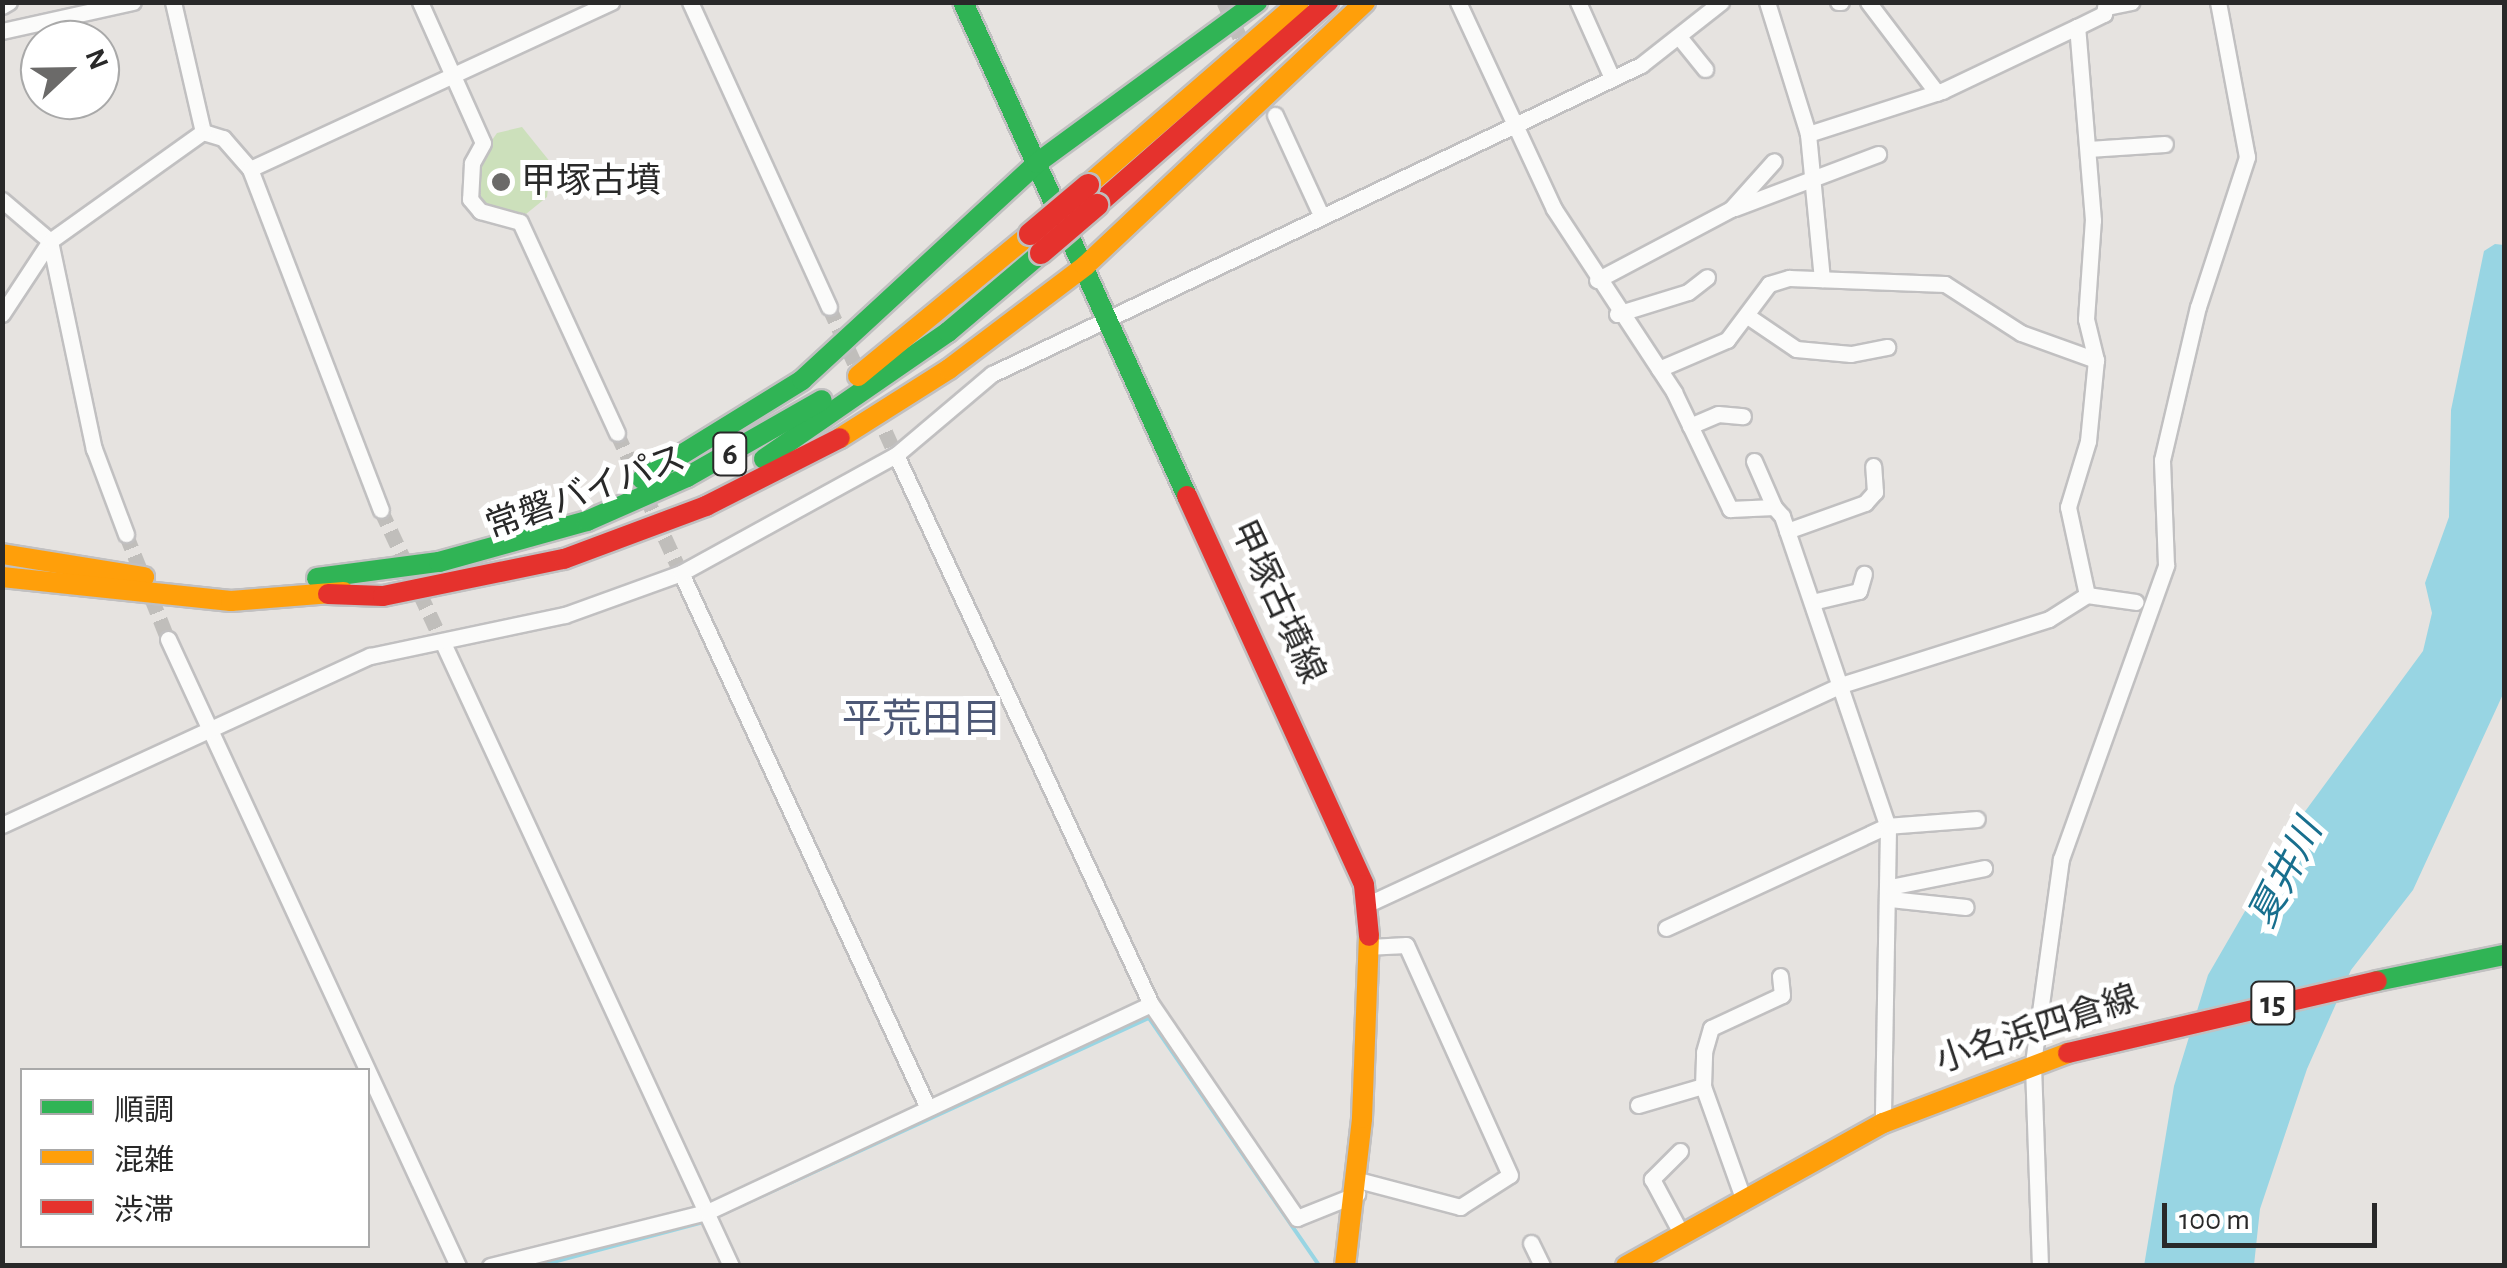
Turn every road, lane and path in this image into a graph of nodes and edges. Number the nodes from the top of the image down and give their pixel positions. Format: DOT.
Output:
graph roads {
  1 [pos="133,2"];
  2 [pos="174,2"];
  3 [pos="420,2"];
  4 [pos="612,2"];
  5 [pos="690,2"];
  6 [pos="963,2"];
  7 [pos="1257,2"];
  8 [pos="1299,2"];
  9 [pos="1328,2"];
  10 [pos="1365,2"];
  11 [pos="1458,2"];
  12 [pos="1578,2"];
  13 [pos="1767,2"];
  14 [pos="1868,2"];
  15 [pos="2131,2"];
  16 [pos="2218,2"];
  17 [pos="1717,4"];
  18 [pos="2106,5"];
  19 [pos="2077,28"];
  20 [pos="2,31"];
  21 [pos="1680,38"];
  22 [pos="1705,68"];
  23 [pos="454,77"];
  24 [pos="1612,78"];
  25 [pos="1937,93"];
  26 [pos="1276,116"];
  27 [pos="1513,125"];
  28 [pos="203,132"];
  29 [pos="1808,134"];
  30 [pos="2165,144"];
  31 [pos="2088,149"];
  32 [pos="1878,154"];
  33 [pos="1774,161"];
  34 [pos="1037,163"];
  35 [pos="250,169"];
  36 [pos="1811,178"];
  37 [pos="1093,195"];
  38 [pos="2,200"];
  39 [pos="1731,209"];
  40 [pos="1320,213"];
  41 [pos="50,240"];
  42 [pos="1035,244"];
  43 [pos="1085,266"];
  44 [pos="1706,276"];
  45 [pos="1822,279"];
  46 [pos="1598,280"];
  47 [pos="829,308"];
  48 [pos="2,314"];
  49 [pos="1105,314"];
  50 [pos="1617,314"];
  51 [pos="1750,317"];
  52 [pos="1887,347"];
  53 [pos="2096,360"];
  54 [pos="1660,369"];
  55 [pos="1743,416"];
  56 [pos="1690,426"];
  57 [pos="616,433"];
  58 [pos="896,455"];
  59 [pos="1754,461"];
  60 [pos="1873,466"];
  61 [pos="1774,507"];
  62 [pos="381,510"];
  63 [pos="1787,531"];
  64 [pos="126,534"];
  65 [pos="2,554"];
  66 [pos="378,573"];
  67 [pos="680,573"];
  68 [pos="1864,574"];
  69 [pos="2,577"];
  70 [pos="328,594"];
  71 [pos="2087,595"];
  72 [pos="1812,602"];
  73 [pos="2136,602"];
  74 [pos="168,639"];
  75 [pos="443,643"];
  76 [pos="1841,685"];
  77 [pos="209,729"];
  78 [pos="1977,820"];
  79 [pos="2,825"];
  80 [pos="1888,826"];
  81 [pos="1984,868"];
  82 [pos="1890,893"];
  83 [pos="1368,904"];
  84 [pos="1966,907"];
  85 [pos="1666,928"];
  86 [pos="1370,947"];
  87 [pos="2504,955"];
  88 [pos="1780,976"];
  89 [pos="1151,1004"];
  90 [pos="2038,1061"];
  91 [pos="366,1068"];
  92 [pos="370,1076"];
  93 [pos="1703,1086"];
  94 [pos="1638,1105"];
  95 [pos="928,1106"];
  96 [pos="1884,1123"];
  97 [pos="1680,1151"];
  98 [pos="1357,1187"];
  99 [pos="1743,1198"];
  100 [pos="709,1217"];
  101 [pos="1681,1233"];
  102 [pos="1531,1243"];
  103 [pos="458,1266"];
  104 [pos="490,1266"];
  105 [pos="731,1266"];
  106 [pos="1345,1266"];
  107 [pos="1542,1266"];
  108 [pos="1626,1266"];
  109 [pos="2040,1266"];
  1 -- 20 [label="street"];
  2 -- 28 [label="street"];
  3 -- 23 [label="street"];
  4 -- 23 [label="street"];
  5 -- 47 [label="street"];
  6 -- 34 [label="main road, 甲塚古墳線"];
  7 -- 34 [label="main road"];
  8 -- 37 [label="main road, 常磐バイパス / 6"];
  9 -- 37 [label="main road, 常磐バイパス / 6"];
  10 -- 43 [label="main road"];
  11 -- 27 [label="street"];
  12 -- 24 [label="street"];
  13 -- 29 [label="street"];
  14 -- 25 [label="street"];
  15 -- 18 [label="street"];
  16 -- 90 [label="street"];
  17 -- 21 [label="street"];
  18 -- 19 [label="street"];
  19 -- 25 [label="street"];
  19 -- 31 [label="street"];
  21 -- 22 [label="street"];
  21 -- 24 [label="street"];
  23 -- 35 [label="street"];
  23 -- 57 [label="street"];
  24 -- 27 [label="street"];
  25 -- 29 [label="street"];
  26 -- 40 [label="street"];
  27 -- 40 [label="street"];
  27 -- 46 [label="street"];
  28 -- 35 [label="street"];
  28 -- 41 [label="street"];
  29 -- 36 [label="street"];
  30 -- 31 [label="street"];
  31 -- 53 [label="street"];
  32 -- 36 [label="street"];
  33 -- 39 [label="street"];
  34 -- 43 [label="main road, 甲塚古墳線"];
  34 -- 66 [label="main road"];
  35 -- 62 [label="street"];
  36 -- 39 [label="street"];
  36 -- 45 [label="street"];
  37 -- 42 [label="main road, 常磐バイパス / 6, bridge"];
  38 -- 41 [label="street"];
  39 -- 46 [label="street"];
  40 -- 49 [label="street"];
  41 -- 48 [label="street"];
  41 -- 64 [label="street"];
  42 -- 66 [label="main road, 常磐バイパス / 6"];
  42 -- 70 [label="main road, 常磐バイパス / 6"];
  43 -- 49 [label="main road, 甲塚古墳線"];
  43 -- 70 [label="main road"];
  44 -- 50 [label="street"];
  45 -- 51 [label="street"];
  45 -- 53 [label="street"];
  46 -- 50 [label="street"];
  49 -- 58 [label="street"];
  49 -- 83 [label="main road, 甲塚古墳線"];
  50 -- 54 [label="street"];
  51 -- 52 [label="street"];
  51 -- 54 [label="street"];
  53 -- 71 [label="street"];
  54 -- 56 [label="street"];
  55 -- 56 [label="street"];
  56 -- 61 [label="street"];
  58 -- 67 [label="street"];
  58 -- 89 [label="street"];
  59 -- 61 [label="street"];
  60 -- 63 [label="street"];
  61 -- 63 [label="street"];
  63 -- 72 [label="street"];
  65 -- 66 [label="main road, 常磐バイパス / 6"];
  67 -- 75 [label="street"];
  67 -- 95 [label="street"];
  68 -- 72 [label="street"];
  69 -- 70 [label="main road, 常磐バイパス / 6"];
  71 -- 73 [label="street"];
  71 -- 76 [label="street"];
  72 -- 76 [label="street"];
  74 -- 77 [label="street"];
  75 -- 77 [label="street"];
  75 -- 100 [label="street"];
  76 -- 80 [label="street"];
  76 -- 83 [label="street"];
  77 -- 79 [label="street"];
  77 -- 91 [label="street"];
  78 -- 80 [label="street"];
  80 -- 82 [label="street"];
  80 -- 85 [label="street"];
  81 -- 82 [label="street"];
  82 -- 84 [label="street"];
  82 -- 96 [label="street"];
  83 -- 86 [label="main road, 甲塚古墳線"];
  86 -- 98 [label="main road, 甲塚古墳線"];
  86 -- 98 [label="street"];
  87 -- 90 [label="main road, 小名浜四倉線 / 15"];
  88 -- 93 [label="street"];
  89 -- 95 [label="street"];
  89 -- 98 [label="street"];
  90 -- 96 [label="main road, 小名浜四倉線 / 15"];
  90 -- 109 [label="street"];
  92 -- 103 [label="street"];
  93 -- 94 [label="street"];
  93 -- 99 [label="street"];
  95 -- 100 [label="street"];
  96 -- 99 [label="main road, 小名浜四倉線 / 15"];
  97 -- 101 [label="street"];
  98 -- 106 [label="main road, 甲塚古墳線"];
  99 -- 101 [label="main road, 小名浜四倉線 / 15"];
  100 -- 104 [label="street"];
  100 -- 105 [label="street"];
  101 -- 108 [label="main road, 小名浜四倉線 / 15"];
  102 -- 107 [label="street"];
}
